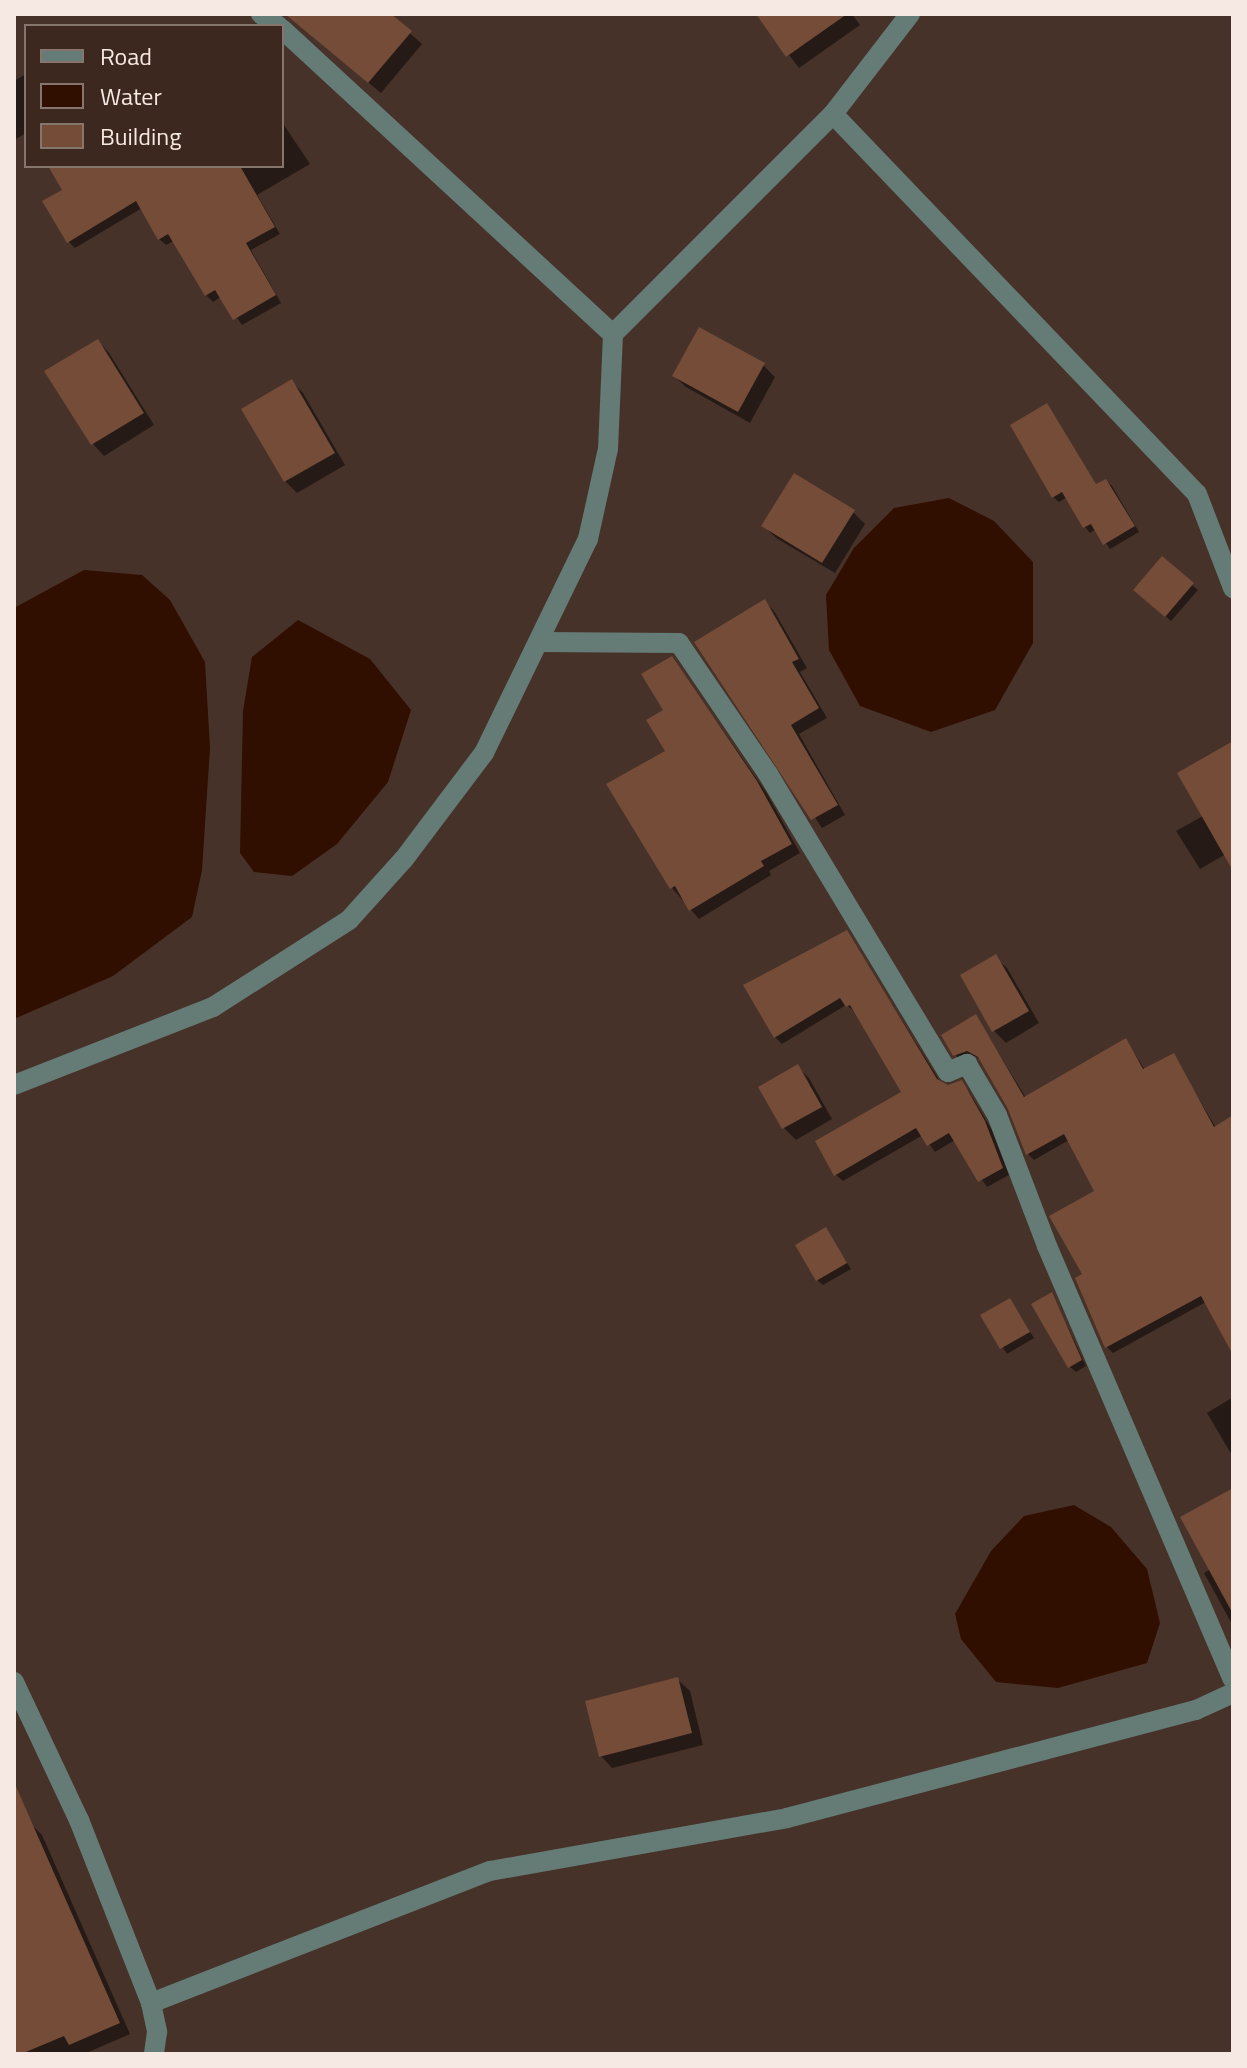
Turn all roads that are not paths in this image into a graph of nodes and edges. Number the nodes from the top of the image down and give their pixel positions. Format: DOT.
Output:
graph roads {
  1 [pos="910,14"];
  2 [pos="284,32"];
  3 [pos="833,114"];
  4 [pos="613,334"];
  5 [pos="1233,588"];
  6 [pos="540,642"];
  7 [pos="14,1085"];
  8 [pos="1233,1679"];
  9 [pos="14,1682"];
  10 [pos="1233,1693"];
  11 [pos="151,2003"];
  12 [pos="154,2054"];
  1 -- 3 [label="street"];
  2 -- 4 [label="street"];
  3 -- 4 [label="street"];
  3 -- 5 [label="street"];
  4 -- 6 [label="street"];
  6 -- 7 [label="street"];
  6 -- 8 [label="street"];
  9 -- 11 [label="street"];
  10 -- 11 [label="street"];
  11 -- 12 [label="street"];
}
